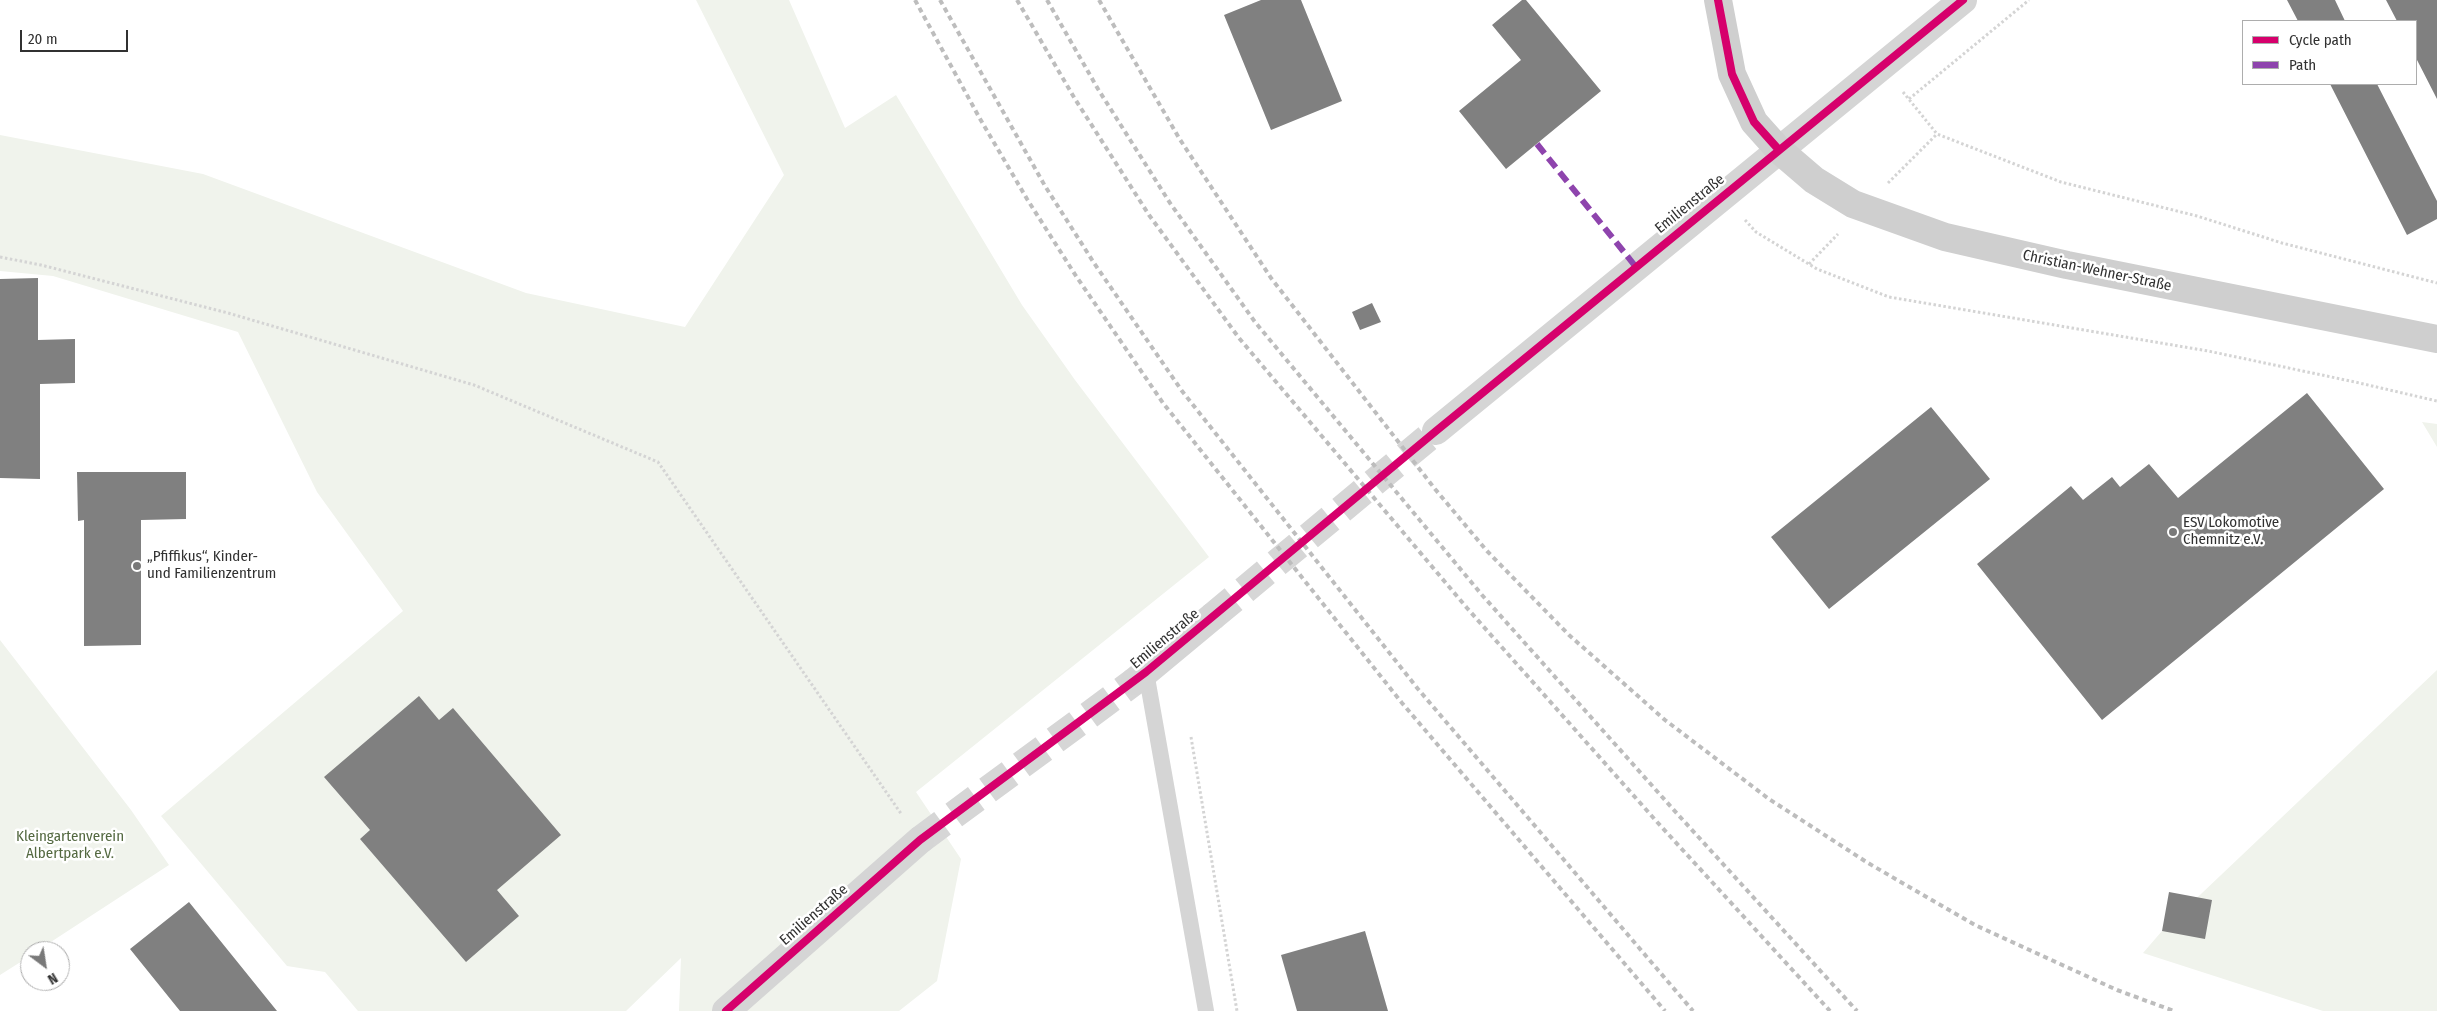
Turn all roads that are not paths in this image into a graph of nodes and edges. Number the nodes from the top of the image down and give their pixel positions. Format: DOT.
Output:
graph roads {
  1 [pos="1718,0"];
  2 [pos="1963,0"];
  3 [pos="1778,150"];
  4 [pos="2437,339"];
  5 [pos="1436,431"];
  6 [pos="1212,617"];
  7 [pos="1141,676"];
  8 [pos="920,840"];
  9 [pos="726,1011"];
  10 [pos="1206,1011"];
  1 -- 3 [label="main road, Christian-Wehner-Straße"];
  2 -- 3 [label="street, Emilienstraße"];
  3 -- 4 [label="main road, Christian-Wehner-Straße"];
  3 -- 5 [label="street, Emilienstraße"];
  6 -- 7 [label="street, Emilienstraße"];
  7 -- 10 [label="lane"];
  8 -- 9 [label="street, Emilienstraße"];
}
